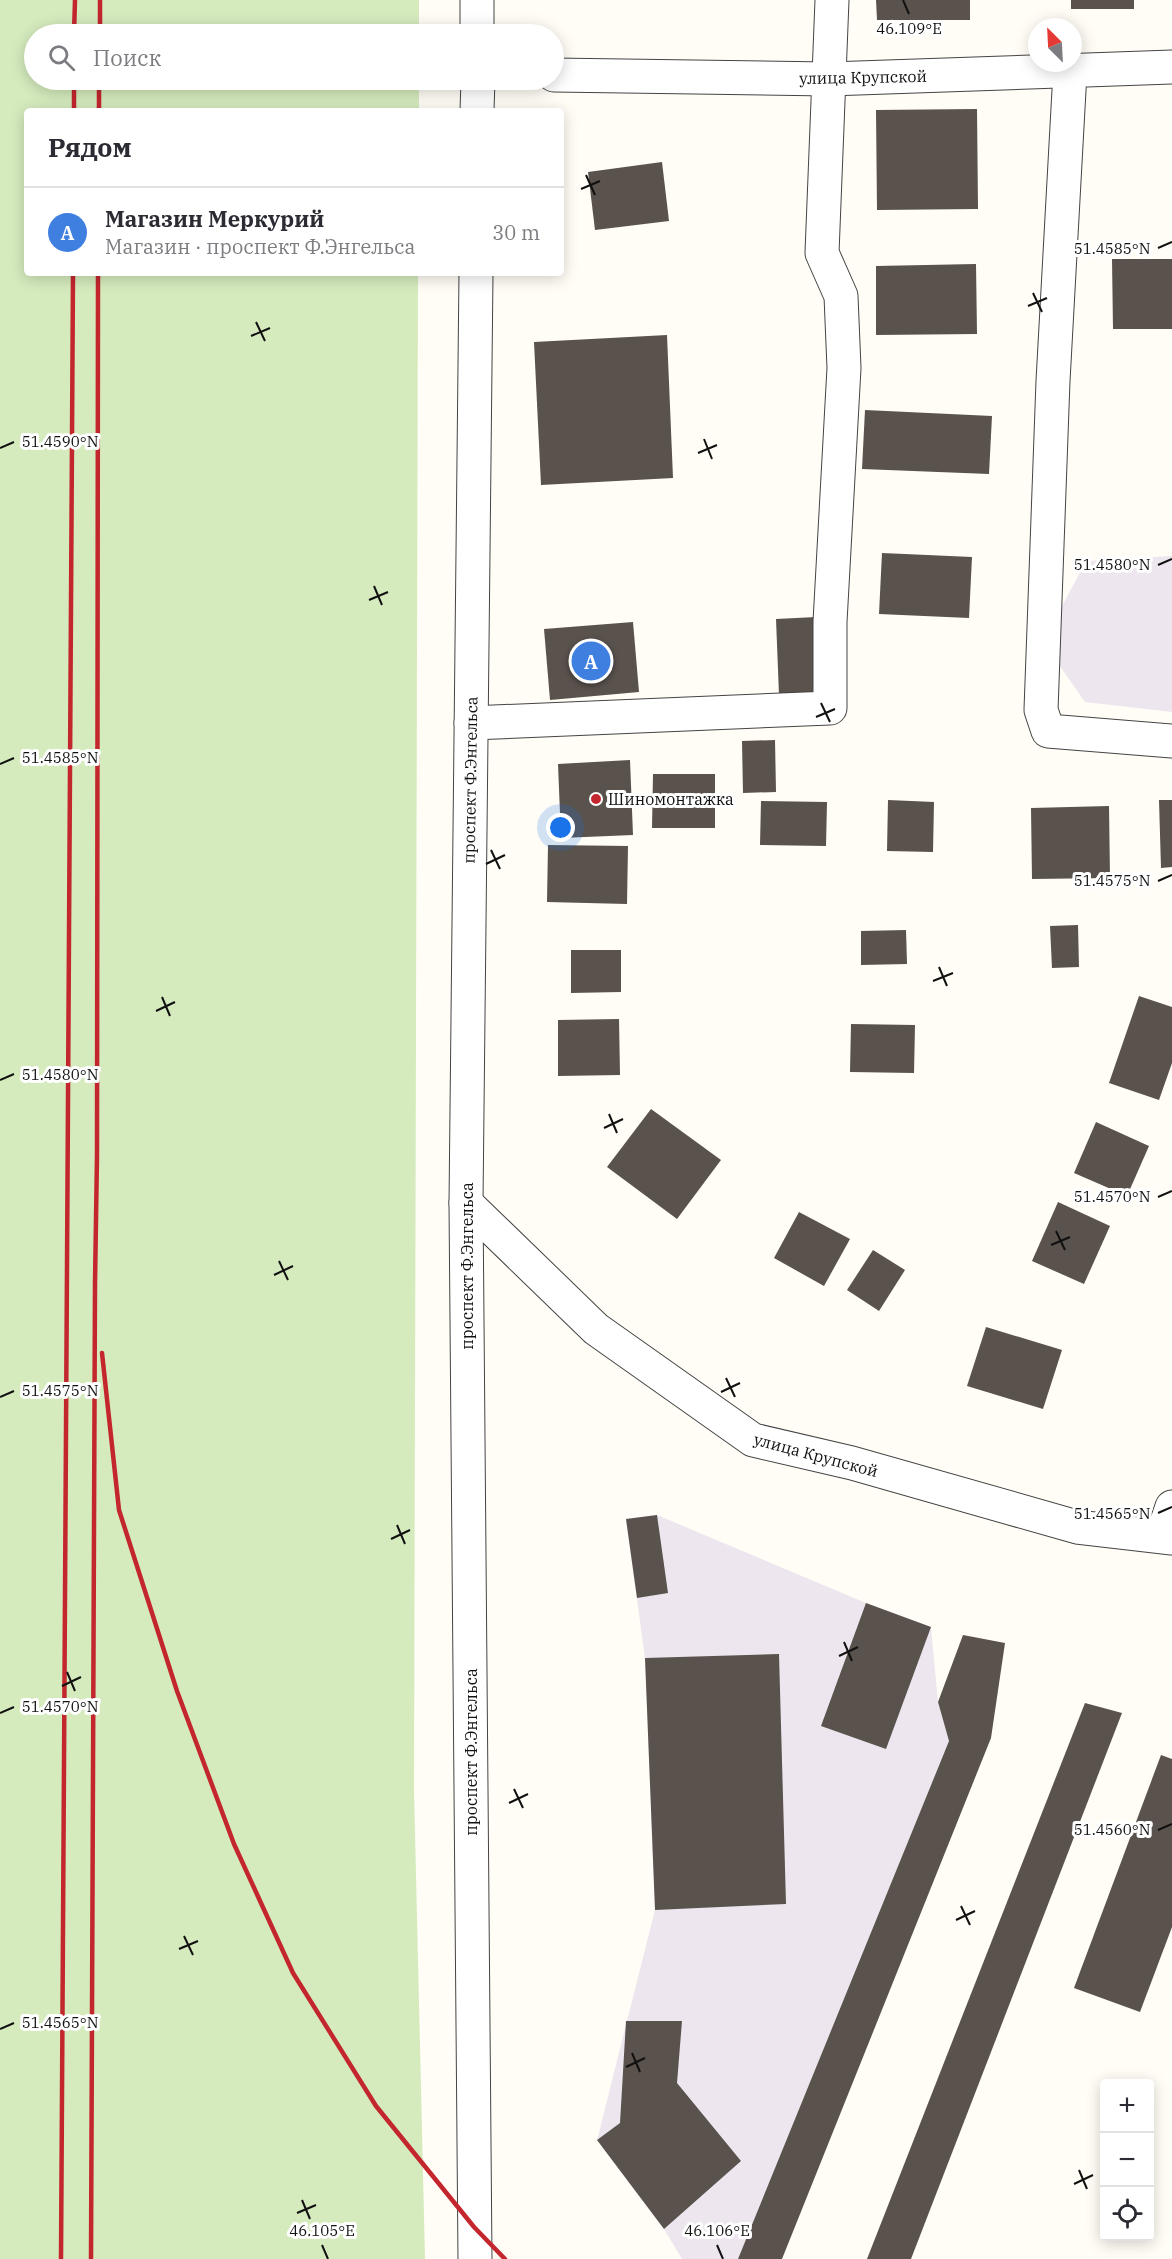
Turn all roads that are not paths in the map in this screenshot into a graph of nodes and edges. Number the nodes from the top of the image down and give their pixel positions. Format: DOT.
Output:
graph roads {
  1 [pos="477,0"];
  2 [pos="832,0"];
  3 [pos="477,24"];
  4 [pos="1172,67"];
  5 [pos="1082,71"];
  6 [pos="1070,72"];
  7 [pos="564,75"];
  8 [pos="829,79"];
  9 [pos="476,276"];
  10 [pos="471,723"];
  11 [pos="1172,741"];
  12 [pos="466,1203"];
  13 [pos="1169,1527"];
  14 [pos="475,2259"];
  1 -- 3 [label="street"];
  2 -- 8 [label="street"];
  4 -- 5 [label="street, улица Крупской"];
  6 -- 8 [label="street, улица Крупской"];
  6 -- 11 [label="street"];
  7 -- 8 [label="street, улица Крупской"];
  8 -- 10 [label="street"];
  9 -- 10 [label="street, проспект Ф.Энгельса"];
  10 -- 12 [label="street, проспект Ф.Энгельса"];
  12 -- 13 [label="street, улица Крупской"];
  12 -- 14 [label="street, проспект Ф.Энгельса"];
}
